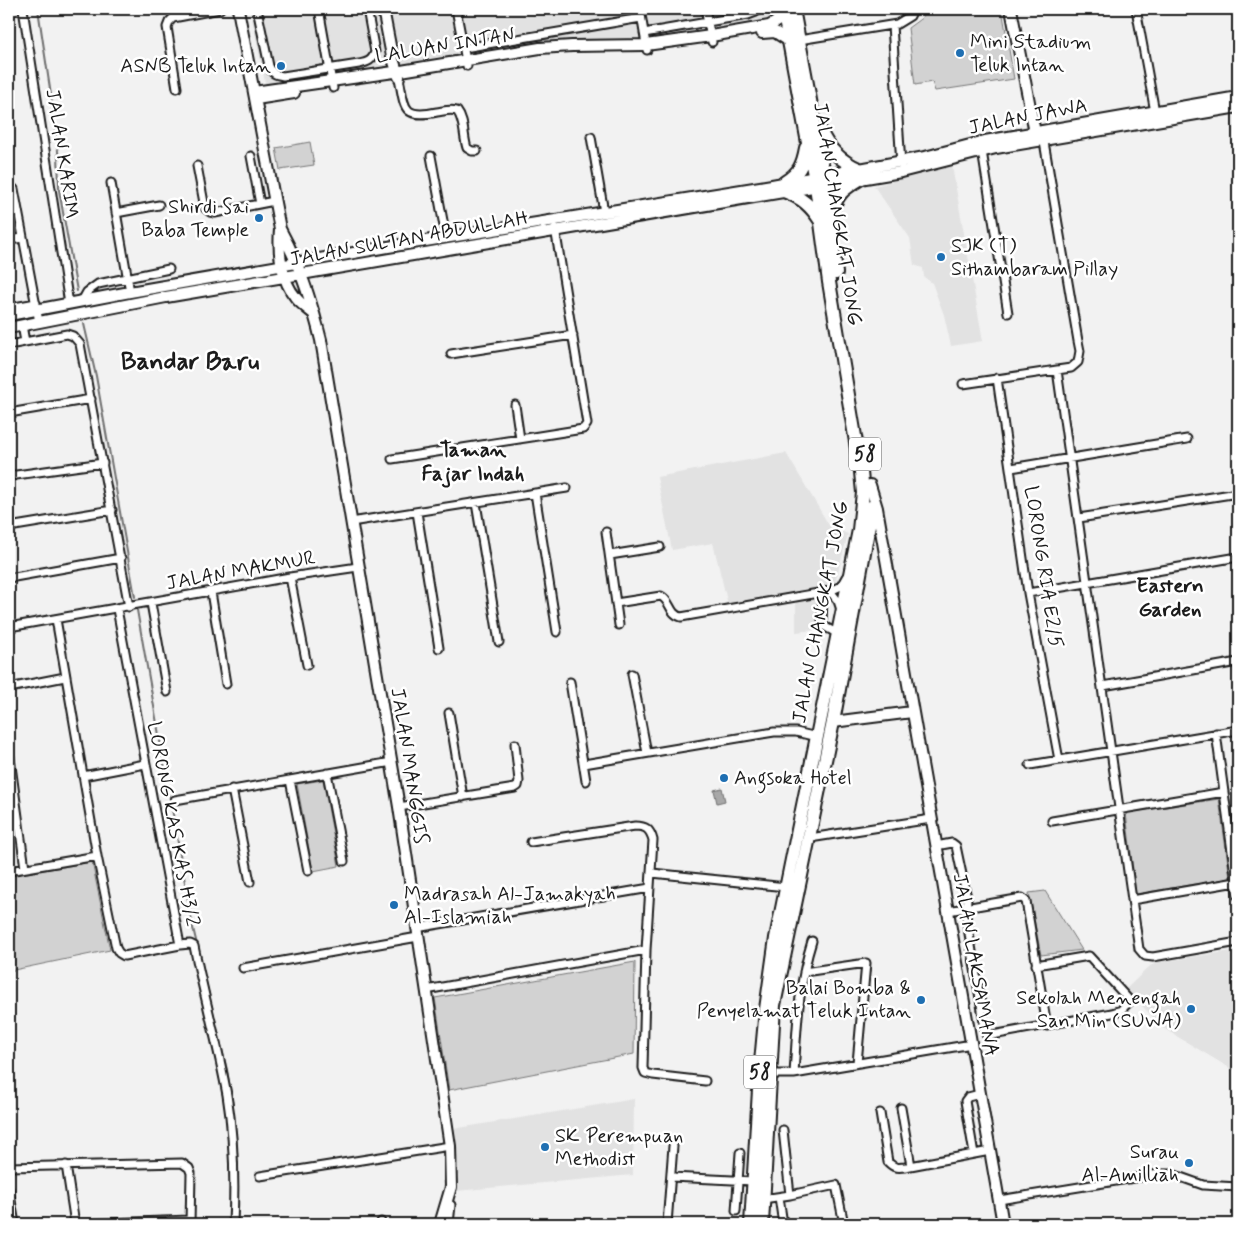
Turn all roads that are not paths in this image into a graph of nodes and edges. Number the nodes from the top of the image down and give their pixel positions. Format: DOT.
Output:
graph roads {
  1 [pos="23,9"];
  2 [pos="220,9"];
  3 [pos="238,9"];
  4 [pos="257,9"];
  5 [pos="319,9"];
  6 [pos="367,9"];
  7 [pos="383,9"];
  8 [pos="390,9"];
  9 [pos="456,9"];
  10 [pos="640,9"];
  11 [pos="705,9"];
  12 [pos="758,9"];
  13 [pos="913,9"];
  14 [pos="1011,9"];
  15 [pos="1136,9"];
  16 [pos="787,10"];
  17 [pos="642,18"];
  18 [pos="708,22"];
  19 [pos="892,25"];
  20 [pos="644,33"];
  21 [pos="711,39"];
  22 [pos="794,40"];
  23 [pos="647,47"];
  24 [pos="464,48"];
  25 [pos="467,63"];
  26 [pos="330,70"];
  27 [pos="399,74"];
  28 [pos="333,84"];
  29 [pos="177,88"];
  30 [pos="255,96"];
  31 [pos="1238,98"];
  32 [pos="1238,107"];
  33 [pos="812,111"];
  34 [pos="1155,112"];
  35 [pos="1139,119"];
  36 [pos="1039,136"];
  37 [pos="591,137"];
  38 [pos="808,142"];
  39 [pos="977,150"];
  40 [pos="477,151"];
  41 [pos="251,156"];
  42 [pos="431,156"];
  43 [pos="901,162"];
  44 [pos="197,166"];
  45 [pos="901,172"];
  46 [pos="860,174"];
  47 [pos="820,181"];
  48 [pos="111,183"];
  49 [pos="786,187"];
  50 [pos="14,189"];
  51 [pos="274,201"];
  52 [pos="260,204"];
  53 [pos="159,205"];
  54 [pos="604,212"];
  55 [pos="116,213"];
  56 [pos="554,220"];
  57 [pos="825,220"];
  58 [pos="280,229"];
  59 [pos="556,231"];
  60 [pos="446,237"];
  61 [pos="23,238"];
  62 [pos="9,240"];
  63 [pos="295,262"];
  64 [pos="282,265"];
  65 [pos="169,268"];
  66 [pos="300,275"];
  67 [pos="128,276"];
  68 [pos="285,278"];
  69 [pos="130,292"];
  70 [pos="151,300"];
  71 [pos="82,301"];
  72 [pos="69,304"];
  73 [pos="36,307"];
  74 [pos="9,308"];
  75 [pos="114,308"];
  76 [pos="1008,313"];
  77 [pos="314,314"];
  78 [pos="9,315"];
  79 [pos="39,322"];
  80 [pos="22,325"];
  81 [pos="9,328"];
  82 [pos="573,335"];
  83 [pos="25,342"];
  84 [pos="9,345"];
  85 [pos="452,354"];
  86 [pos="1057,370"];
  87 [pos="997,378"];
  88 [pos="964,384"];
  89 [pos="91,399"];
  90 [pos="515,405"];
  91 [pos="9,412"];
  92 [pos="520,439"];
  93 [pos="1188,439"];
  94 [pos="392,459"];
  95 [pos="1070,459"];
  96 [pos="103,463"];
  97 [pos="1011,468"];
  98 [pos="9,476"];
  99 [pos="870,485"];
  100 [pos="567,488"];
  101 [pos="535,493"];
  102 [pos="1238,493"];
  103 [pos="476,502"];
  104 [pos="112,510"];
  105 [pos="417,512"];
  106 [pos="1079,518"];
  107 [pos="351,522"];
  108 [pos="9,527"];
  109 [pos="606,532"];
  110 [pos="660,546"];
  111 [pos="610,555"];
  112 [pos="1238,557"];
  113 [pos="121,558"];
  114 [pos="851,567"];
  115 [pos="358,568"];
  116 [pos="290,577"];
  117 [pos="9,578"];
  118 [pos="1087,583"];
  119 [pos="210,592"];
  120 [pos="826,592"];
  121 [pos="1028,593"];
  122 [pos="151,603"];
  123 [pos="616,603"];
  124 [pos="129,607"];
  125 [pos="117,609"];
  126 [pos="842,615"];
  127 [pos="56,619"];
  128 [pos="619,625"];
  129 [pos="9,627"];
  130 [pos="557,632"];
  131 [pos="838,634"];
  132 [pos="499,642"];
  133 [pos="439,648"];
  134 [pos="845,661"];
  135 [pos="1238,662"];
  136 [pos="306,665"];
  137 [pos="632,674"];
  138 [pos="65,677"];
  139 [pos="570,682"];
  140 [pos="226,684"];
  141 [pos="1103,686"];
  142 [pos="9,688"];
  143 [pos="828,688"];
  144 [pos="168,692"];
  145 [pos="912,712"];
  146 [pos="449,713"];
  147 [pos="833,722"];
  148 [pos="1238,730"];
  149 [pos="1216,734"];
  150 [pos="817,737"];
  151 [pos="515,744"];
  152 [pos="9,751"];
  153 [pos="1112,752"];
  154 [pos="648,753"];
  155 [pos="1059,760"];
  156 [pos="392,762"];
  157 [pos="145,764"];
  158 [pos="584,764"];
  159 [pos="1030,765"];
  160 [pos="327,773"];
  161 [pos="83,776"];
  162 [pos="290,780"];
  163 [pos="586,781"];
  164 [pos="232,789"];
  165 [pos="1224,792"];
  166 [pos="463,797"];
  167 [pos="175,800"];
  168 [pos="399,807"];
  169 [pos="1119,809"];
  170 [pos="931,820"];
  171 [pos="1052,821"];
  172 [pos="810,838"];
  173 [pos="532,842"];
  174 [pos="936,846"];
  175 [pos="97,856"];
  176 [pos="344,861"];
  177 [pos="25,868"];
  178 [pos="9,871"];
  179 [pos="308,871"];
  180 [pos="652,873"];
  181 [pos="250,882"];
  182 [pos="1236,882"];
  183 [pos="786,887"];
  184 [pos="650,888"];
  185 [pos="797,896"];
  186 [pos="1238,896"];
  187 [pos="1132,900"];
  188 [pos="967,907"];
  189 [pos="948,911"];
  190 [pos="779,922"];
  191 [pos="417,933"];
  192 [pos="812,941"];
  193 [pos="1238,942"];
  194 [pos="180,945"];
  195 [pos="646,950"];
  196 [pos="1036,966"];
  197 [pos="242,968"];
  198 [pos="804,972"];
  199 [pos="426,990"];
  200 [pos="1047,1026"];
  201 [pos="972,1044"];
  202 [pos="857,1063"];
  203 [pos="765,1073"];
  204 [pos="794,1074"];
  205 [pos="705,1081"];
  206 [pos="980,1094"];
  207 [pos="901,1108"];
  208 [pos="880,1113"];
  209 [pos="783,1130"];
  210 [pos="450,1146"];
  211 [pos="673,1146"];
  212 [pos="990,1150"];
  213 [pos="740,1153"];
  214 [pos="974,1154"];
  215 [pos="66,1165"];
  216 [pos="911,1166"];
  217 [pos="9,1167"];
  218 [pos="260,1176"];
  219 [pos="670,1177"];
  220 [pos="737,1180"];
  221 [pos="753,1181"];
  222 [pos="1238,1187"];
  223 [pos="9,1189"];
  224 [pos="790,1195"];
  225 [pos="779,1197"];
  226 [pos="763,1198"];
  227 [pos="998,1200"];
  228 [pos="446,1202"];
  229 [pos="736,1211"];
  230 [pos="190,1222"];
  231 [pos="15,1224"];
  232 [pos="75,1224"];
  233 [pos="80,1224"];
  234 [pos="233,1224"];
  235 [pos="440,1224"];
  236 [pos="449,1224"];
  237 [pos="668,1224"];
  238 [pos="751,1224"];
  239 [pos="762,1224"];
  240 [pos="783,1224"];
  241 [pos="844,1224"];
  242 [pos="1003,1224"];
  1 -- 72 [label="street, JALAN KARIM"];
  2 -- 29 [label="street"];
  3 -- 30 [label="street"];
  4 -- 26 [label="street"];
  5 -- 26 [label="street"];
  6 -- 26 [label="street"];
  7 -- 27 [label="street"];
  8 -- 27 [label="street"];
  9 -- 24 [label="street"];
  10 -- 17 [label="street"];
  11 -- 18 [label="street"];
  12 -- 18 [label="street"];
  13 -- 19 [label="street"];
  14 -- 36 [label="street"];
  15 -- 34 [label="street"];
  16 -- 21 [label="street, LALUAN INTAN"];
  16 -- 22 [label="highway, JALAN CHANGKAT JONG / 58"];
  17 -- 20 [label="street"];
  17 -- 24 [label="street"];
  18 -- 20 [label="street"];
  18 -- 21 [label="street"];
  19 -- 22 [label="street"];
  19 -- 43 [label="street"];
  20 -- 23 [label="street"];
  21 -- 22 [label="street, LALUAN INTAN"];
  21 -- 23 [label="street, LALUAN INTAN"];
  22 -- 33 [label="highway, JALAN CHANGKAT JONG / 58"];
  22 -- 38 [label="highway, JALAN CHANGKAT JONG / 58"];
  23 -- 25 [label="street, LALUAN INTAN"];
  24 -- 25 [label="street"];
  25 -- 27 [label="street, LALUAN INTAN"];
  26 -- 28 [label="street"];
  27 -- 28 [label="street, LALUAN INTAN"];
  27 -- 40 [label="street"];
  28 -- 30 [label="street, LALUAN INTAN"];
  30 -- 51 [label="street"];
  31 -- 34 [label="street, JALAN JAWA"];
  32 -- 35 [label="street, JALAN JAWA"];
  33 -- 46 [label="highway"];
  33 -- 47 [label="highway, JALAN CHANGKAT JONG / 58"];
  34 -- 35 [label="street, JALAN JAWA"];
  35 -- 36 [label="street, JALAN JAWA"];
  36 -- 39 [label="street, JALAN JAWA"];
  36 -- 86 [label="street"];
  37 -- 54 [label="street"];
  38 -- 47 [label="highway, JALAN CHANGKAT JONG / 58"];
  38 -- 49 [label="highway"];
  39 -- 43 [label="street, JALAN JAWA"];
  39 -- 45 [label="street, JALAN JAWA"];
  39 -- 76 [label="street"];
  41 -- 52 [label="street"];
  42 -- 60 [label="street"];
  43 -- 45 [label="street"];
  43 -- 46 [label="street, JALAN JAWA"];
  44 -- 52 [label="street"];
  45 -- 46 [label="street, JALAN JAWA"];
  46 -- 47 [label="street, JALAN JAWA"];
  46 -- 57 [label="highway"];
  47 -- 49 [label="street, JALAN SULTAN ABDULLAH"];
  47 -- 57 [label="highway, JALAN CHANGKAT JONG / 58"];
  48 -- 55 [label="street"];
  49 -- 54 [label="street, JALAN SULTAN ABDULLAH"];
  49 -- 57 [label="highway"];
  49 -- 59 [label="street, JALAN SULTAN ABDULLAH"];
  50 -- 61 [label="street"];
  51 -- 52 [label="street"];
  51 -- 58 [label="street"];
  53 -- 55 [label="street"];
  54 -- 56 [label="street, JALAN SULTAN ABDULLAH"];
  55 -- 67 [label="street"];
  56 -- 59 [label="street"];
  56 -- 60 [label="street, JALAN SULTAN ABDULLAH"];
  57 -- 99 [label="highway, JALAN CHANGKAT JONG / 58"];
  57 -- 114 [label="highway, JALAN CHANGKAT JONG / 58"];
  58 -- 63 [label="street, JALAN MANGGIS"];
  58 -- 64 [label="street"];
  59 -- 66 [label="street, JALAN SULTAN ABDULLAH"];
  59 -- 82 [label="street"];
  60 -- 63 [label="street, JALAN SULTAN ABDULLAH"];
  61 -- 62 [label="street"];
  61 -- 73 [label="street"];
  63 -- 64 [label="street, JALAN SULTAN ABDULLAH"];
  63 -- 66 [label="street, JALAN MANGGIS"];
  64 -- 68 [label="street"];
  64 -- 69 [label="street, JALAN SULTAN ABDULLAH"];
  65 -- 67 [label="street"];
  66 -- 68 [label="street, JALAN SULTAN ABDULLAH"];
  66 -- 77 [label="street, JALAN MANGGIS"];
  67 -- 69 [label="street"];
  67 -- 71 [label="street"];
  68 -- 70 [label="street, JALAN SULTAN ABDULLAH"];
  68 -- 77 [label="street"];
  69 -- 70 [label="street"];
  69 -- 71 [label="street, JALAN SULTAN ABDULLAH"];
  69 -- 75 [label="street"];
  70 -- 75 [label="street, JALAN SULTAN ABDULLAH"];
  71 -- 72 [label="street, JALAN SULTAN ABDULLAH"];
  72 -- 73 [label="street, JALAN SULTAN ABDULLAH"];
  73 -- 74 [label="street"];
  73 -- 78 [label="street, JALAN SULTAN ABDULLAH"];
  73 -- 79 [label="street"];
  75 -- 79 [label="street, JALAN SULTAN ABDULLAH"];
  77 -- 107 [label="street, JALAN MANGGIS"];
  79 -- 80 [label="street, JALAN SULTAN ABDULLAH"];
  80 -- 81 [label="street, JALAN SULTAN ABDULLAH"];
  80 -- 83 [label="street"];
  82 -- 85 [label="street"];
  82 -- 92 [label="street"];
  83 -- 84 [label="street"];
  83 -- 89 [label="street"];
  86 -- 87 [label="street"];
  86 -- 95 [label="street"];
  87 -- 88 [label="street"];
  87 -- 97 [label="street, LORONG RIA E2/5"];
  89 -- 91 [label="street"];
  89 -- 96 [label="street"];
  90 -- 92 [label="street"];
  92 -- 94 [label="street"];
  93 -- 95 [label="street"];
  95 -- 97 [label="street"];
  95 -- 106 [label="street"];
  96 -- 98 [label="street"];
  96 -- 104 [label="street"];
  97 -- 121 [label="street, LORONG RIA E2/5"];
  99 -- 134 [label="highway, JALAN CHANGKAT JONG / 58"];
  99 -- 145 [label="street, JALAN LAKSAMANA"];
  100 -- 101 [label="street"];
  101 -- 103 [label="street"];
  101 -- 130 [label="street"];
  102 -- 106 [label="street"];
  103 -- 105 [label="street"];
  103 -- 132 [label="street"];
  104 -- 108 [label="street"];
  104 -- 113 [label="street"];
  105 -- 107 [label="street"];
  105 -- 133 [label="street"];
  106 -- 118 [label="street"];
  107 -- 115 [label="street, JALAN MANGGIS"];
  109 -- 111 [label="street"];
  110 -- 111 [label="street"];
  111 -- 123 [label="street"];
  112 -- 118 [label="street"];
  113 -- 117 [label="street"];
  113 -- 124 [label="street"];
  114 -- 120 [label="street"];
  114 -- 126 [label="highway, JALAN CHANGKAT JONG / 58"];
  115 -- 116 [label="street, JALAN MAKMUR"];
  115 -- 156 [label="street, JALAN MANGGIS"];
  116 -- 119 [label="street, JALAN MAKMUR"];
  116 -- 136 [label="street"];
  118 -- 121 [label="street"];
  118 -- 141 [label="street"];
  119 -- 122 [label="street, JALAN MAKMUR"];
  119 -- 140 [label="street"];
  120 -- 123 [label="street"];
  120 -- 126 [label="street"];
  120 -- 131 [label="street"];
  121 -- 155 [label="street, LORONG RIA E2/5"];
  122 -- 124 [label="street, JALAN MAKMUR"];
  122 -- 144 [label="street"];
  123 -- 128 [label="street"];
  124 -- 125 [label="street, JALAN MAKMUR"];
  125 -- 127 [label="street, JALAN MAKMUR"];
  125 -- 157 [label="street, LORONG KAS KAS H3/2"];
  126 -- 131 [label="highway, JALAN CHANGKAT JONG / 58"];
  127 -- 129 [label="street, JALAN MAKMUR"];
  127 -- 138 [label="street, LORONG KAS KAS H3/2"];
  131 -- 143 [label="highway, JALAN CHANGKAT JONG / 58"];
  134 -- 143 [label="highway"];
  134 -- 147 [label="highway, JALAN CHANGKAT JONG / 58"];
  135 -- 141 [label="street"];
  137 -- 154 [label="street"];
  138 -- 142 [label="street"];
  138 -- 161 [label="street, LORONG KAS KAS H3/2"];
  139 -- 158 [label="street"];
  141 -- 153 [label="street"];
  143 -- 150 [label="highway, JALAN CHANGKAT JONG / 58"];
  145 -- 147 [label="street"];
  145 -- 170 [label="street, JALAN LAKSAMANA"];
  146 -- 166 [label="street"];
  147 -- 172 [label="highway, JALAN CHANGKAT JONG / 58"];
  148 -- 149 [label="street"];
  149 -- 153 [label="street"];
  149 -- 165 [label="street"];
  150 -- 154 [label="street"];
  150 -- 183 [label="highway, JALAN CHANGKAT JONG / 58"];
  151 -- 166 [label="street"];
  152 -- 177 [label="street"];
  153 -- 155 [label="street"];
  153 -- 169 [label="street"];
  154 -- 158 [label="street"];
  155 -- 159 [label="street"];
  156 -- 160 [label="street"];
  156 -- 168 [label="street, JALAN MANGGIS"];
  157 -- 161 [label="street"];
  157 -- 194 [label="street, LORONG KAS KAS H3/2"];
  158 -- 163 [label="street"];
  160 -- 162 [label="street"];
  160 -- 176 [label="street"];
  161 -- 175 [label="street, LORONG KAS KAS H3/2"];
  162 -- 164 [label="street"];
  162 -- 179 [label="street"];
  164 -- 167 [label="street"];
  164 -- 181 [label="street"];
  165 -- 169 [label="street"];
  165 -- 182 [label="street"];
  166 -- 168 [label="street"];
  168 -- 191 [label="street, JALAN MANGGIS"];
  169 -- 171 [label="street"];
  169 -- 187 [label="street"];
  170 -- 172 [label="street"];
  170 -- 174 [label="street, JALAN LAKSAMANA"];
  172 -- 185 [label="highway, JALAN CHANGKAT JONG / 58"];
  173 -- 180 [label="street"];
  174 -- 188 [label="street"];
  174 -- 189 [label="street, JALAN LAKSAMANA"];
  175 -- 177 [label="street"];
  175 -- 194 [label="street, LORONG KAS KAS H3/2"];
  177 -- 178 [label="street"];
  180 -- 183 [label="street"];
  180 -- 184 [label="street"];
  182 -- 186 [label="street"];
  182 -- 187 [label="street"];
  183 -- 190 [label="highway, JALAN CHANGKAT JONG / 58"];
  184 -- 191 [label="street"];
  184 -- 195 [label="street"];
  185 -- 190 [label="highway"];
  185 -- 203 [label="highway, JALAN CHANGKAT JONG / 58"];
  187 -- 193 [label="street"];
  188 -- 189 [label="street"];
  188 -- 196 [label="street"];
  188 -- 200 [label="street"];
  189 -- 201 [label="street, JALAN LAKSAMANA"];
  190 -- 203 [label="highway, JALAN CHANGKAT JONG / 58"];
  191 -- 197 [label="street"];
  191 -- 199 [label="street, JALAN MANGGIS"];
  192 -- 198 [label="street"];
  194 -- 234 [label="street"];
  195 -- 199 [label="street"];
  195 -- 205 [label="street"];
  196 -- 200 [label="street"];
  196 -- 200 [label="street"];
  198 -- 202 [label="street"];
  198 -- 204 [label="street"];
  199 -- 210 [label="street, JALAN MANGGIS"];
  201 -- 202 [label="street"];
  201 -- 206 [label="street, JALAN LAKSAMANA"];
  202 -- 204 [label="street"];
  203 -- 204 [label="street"];
  203 -- 221 [label="highway, JALAN CHANGKAT JONG / 58"];
  203 -- 226 [label="highway, JALAN CHANGKAT JONG / 58"];
  206 -- 212 [label="street, JALAN LAKSAMANA"];
  206 -- 214 [label="street"];
  207 -- 216 [label="street"];
  208 -- 216 [label="street"];
  209 -- 224 [label="street"];
  210 -- 218 [label="street"];
  210 -- 228 [label="street, JALAN MANGGIS"];
  211 -- 219 [label="street"];
  212 -- 214 [label="street"];
  212 -- 227 [label="street, JALAN LAKSAMANA"];
  213 -- 220 [label="street"];
  214 -- 216 [label="street"];
  215 -- 217 [label="street"];
  215 -- 230 [label="street"];
  215 -- 232 [label="street"];
  219 -- 220 [label="street"];
  219 -- 237 [label="street"];
  220 -- 221 [label="street"];
  220 -- 229 [label="street"];
  221 -- 238 [label="highway, JALAN CHANGKAT JONG / 58"];
  222 -- 227 [label="street"];
  223 -- 231 [label="street"];
  224 -- 225 [label="street"];
  224 -- 241 [label="street"];
  225 -- 226 [label="street"];
  225 -- 240 [label="street"];
  226 -- 239 [label="highway, JALAN CHANGKAT JONG / 58"];
  227 -- 242 [label="street, JALAN LAKSAMANA"];
  228 -- 235 [label="street, JALAN MANGGIS"];
  228 -- 236 [label="street"];
  230 -- 233 [label="street"];
}
